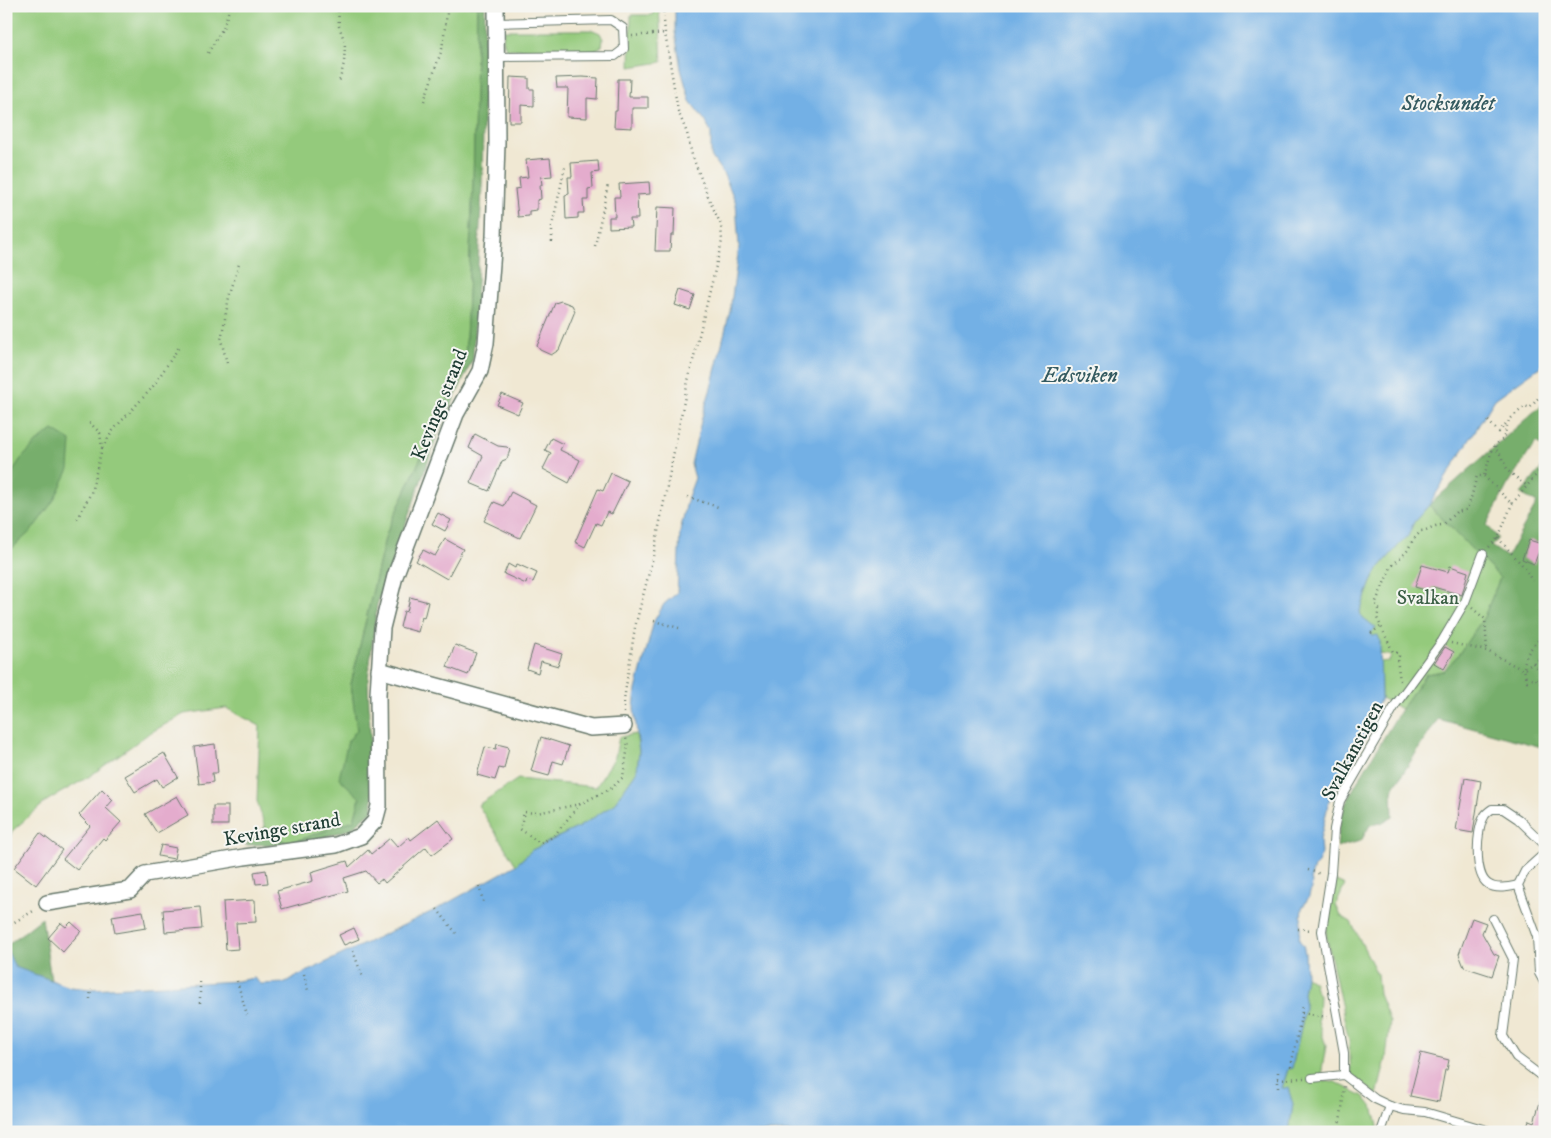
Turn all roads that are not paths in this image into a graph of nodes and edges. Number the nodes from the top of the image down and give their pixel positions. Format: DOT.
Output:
graph roads {
  1 [pos="496,6"];
  2 [pos="497,23"];
  3 [pos="497,57"];
  4 [pos="1483,554"];
  5 [pos="379,670"];
  6 [pos="624,726"];
  7 [pos="1545,845"];
  8 [pos="1545,853"];
  9 [pos="1518,885"];
  10 [pos="46,903"];
  11 [pos="1493,919"];
  12 [pos="1545,984"];
  13 [pos="1344,1075"];
  14 [pos="1312,1078"];
  15 [pos="1545,1079"];
  16 [pos="1390,1106"];
  17 [pos="1381,1132"];
  18 [pos="1493,1132"];
  1 -- 2 [label="street, Kevinge strand"];
  2 -- 3 [label="street, Kevinge strand"];
  2 -- 3 [label="lane"];
  3 -- 5 [label="street, Kevinge strand"];
  4 -- 13 [label="lane, Svalkanstigen"];
  5 -- 6 [label="street"];
  5 -- 10 [label="street, Kevinge strand"];
  7 -- 9 [label="lane"];
  8 -- 9 [label="lane"];
  9 -- 12 [label="lane"];
  11 -- 15 [label="lane"];
  13 -- 14 [label="lane"];
  13 -- 16 [label="lane"];
  16 -- 17 [label="lane"];
  16 -- 18 [label="lane"];
}
